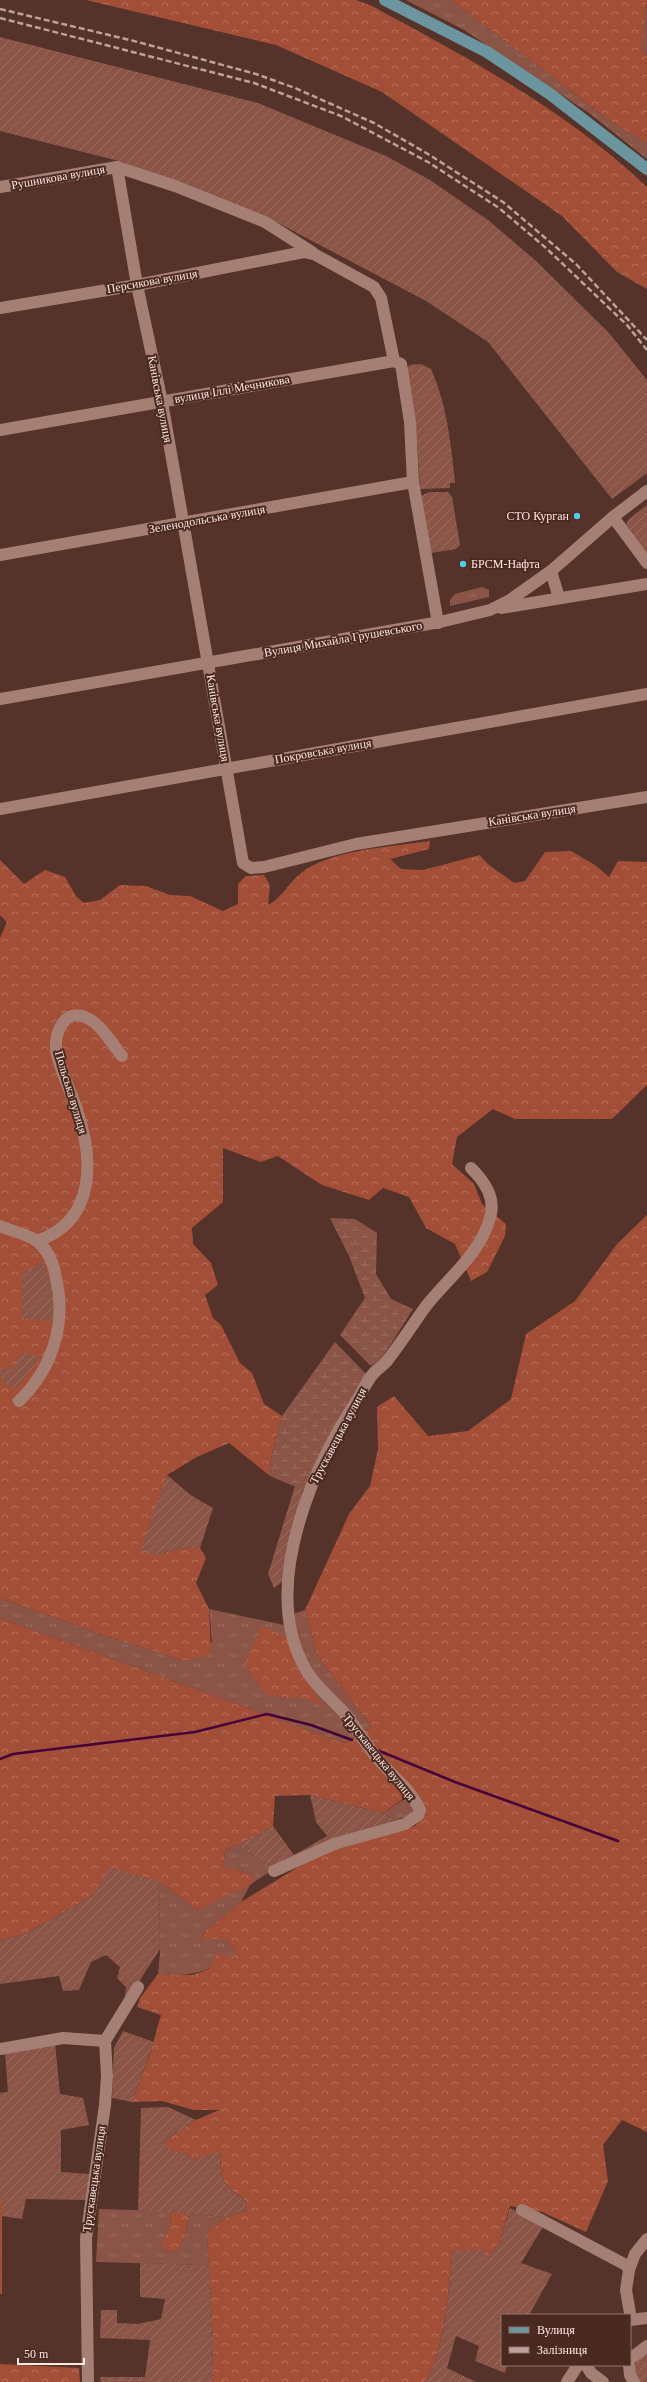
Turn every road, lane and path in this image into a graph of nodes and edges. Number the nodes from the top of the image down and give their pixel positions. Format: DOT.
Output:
graph roads {
  1 [pos="385,0"];
  2 [pos="117,167"];
  3 [pos="647,168"];
  4 [pos="0,187"];
  5 [pos="309,253"];
  6 [pos="137,285"];
  7 [pos="0,308"];
  8 [pos="394,361"];
  9 [pos="162,402"];
  10 [pos="0,430"];
  11 [pos="413,482"];
  12 [pos="647,491"];
  13 [pos="613,517"];
  14 [pos="183,523"];
  15 [pos="0,555"];
  16 [pos="647,563"];
  17 [pos="551,571"];
  18 [pos="647,584"];
  19 [pos="559,598"];
  20 [pos="490,610"];
  21 [pos="438,622"];
  22 [pos="209,662"];
  23 [pos="647,694"];
  24 [pos="0,698"];
  25 [pos="226,768"];
  26 [pos="647,797"];
  27 [pos="0,809"];
  28 [pos="122,1056"];
  29 [pos="471,1168"];
  30 [pos="0,1226"];
  31 [pos="37,1241"];
  32 [pos="19,1401"];
  33 [pos="274,1871"];
  34 [pos="138,1987"];
  35 [pos="105,2040"];
  36 [pos="0,2049"];
  37 [pos="522,2210"];
  38 [pos="647,2238"];
  39 [pos="628,2270"];
  40 [pos="629,2314"];
  41 [pos="647,2318"];
  42 [pos="631,2319"];
  43 [pos="647,2346"];
  44 [pos="631,2358"];
  45 [pos="577,2366"];
  46 [pos="587,2366"];
  47 [pos="629,2366"];
  48 [pos="88,2382"];
  49 [pos="567,2382"];
  50 [pos="603,2382"];
  51 [pos="634,2382"];
  1 -- 3 [label="main road"];
  2 -- 4 [label="street, Рушникова вулиця"];
  2 -- 5 [label="street"];
  2 -- 6 [label="street, Канівська вулиця"];
  5 -- 6 [label="street, Персикова вулиця"];
  5 -- 8 [label="street"];
  6 -- 7 [label="street, Персикова вулиця"];
  6 -- 9 [label="street, Канівська вулиця"];
  8 -- 9 [label="street, вулиця Іллі Мечникова"];
  8 -- 11 [label="street"];
  9 -- 10 [label="street, вулиця Іллі Мечникова"];
  9 -- 14 [label="street, Канівська вулиця"];
  11 -- 14 [label="street, Зеленодольська вулиця"];
  11 -- 21 [label="street"];
  12 -- 13 [label="street, Вулиця Михайла Грушевського"];
  13 -- 16 [label="street"];
  13 -- 17 [label="street, Вулиця Михайла Грушевського"];
  14 -- 15 [label="street, Зеленодольська вулиця"];
  14 -- 22 [label="street, Канівська вулиця"];
  17 -- 19 [label="street"];
  17 -- 20 [label="street, Вулиця Михайла Грушевського"];
  18 -- 19 [label="street"];
  19 -- 20 [label="street"];
  20 -- 21 [label="street, Вулиця Михайла Грушевського"];
  21 -- 22 [label="street, Вулиця Михайла Грушевського"];
  22 -- 24 [label="street, Вулиця Михайла Грушевського"];
  22 -- 25 [label="street, Канівська вулиця"];
  23 -- 25 [label="street, Покровська вулиця"];
  25 -- 26 [label="street, Канівська вулиця"];
  25 -- 27 [label="street, Покровська вулиця"];
  28 -- 31 [label="street, Польська вулиця"];
  29 -- 33 [label="street, Трускавецька вулиця"];
  30 -- 31 [label="street"];
  31 -- 32 [label="street"];
  34 -- 35 [label="street"];
  35 -- 36 [label="street"];
  35 -- 48 [label="street, Трускавецька вулиця"];
  37 -- 39 [label="street"];
  38 -- 39 [label="street"];
  39 -- 40 [label="street"];
  41 -- 42 [label="street"];
  43 -- 44 [label="street"];
  45 -- 49 [label="street"];
  46 -- 50 [label="street"];
  47 -- 51 [label="street"];
}
